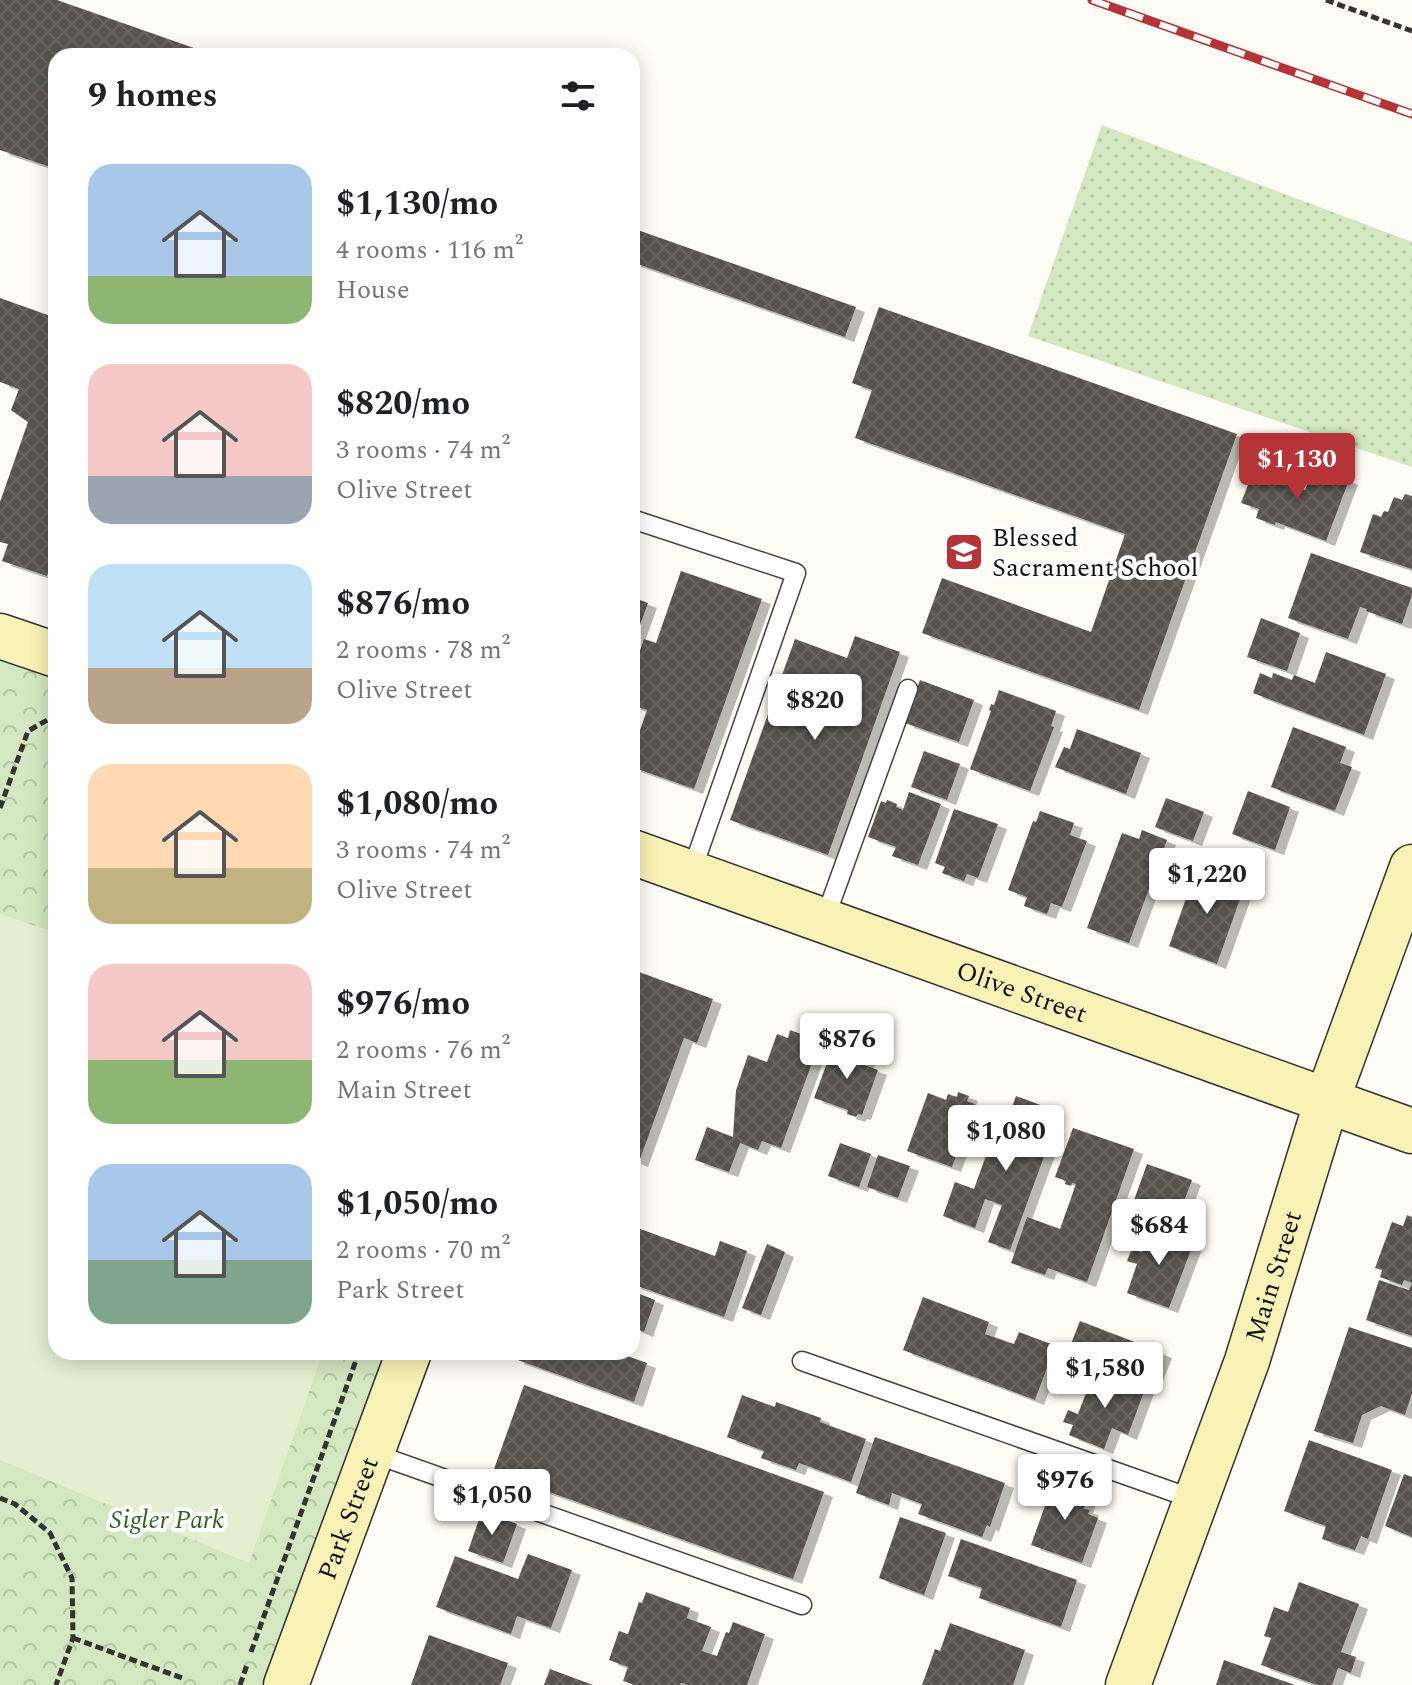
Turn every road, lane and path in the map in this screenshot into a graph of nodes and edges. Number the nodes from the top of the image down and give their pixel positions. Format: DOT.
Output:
graph roads {
  1 [pos="1326,0"];
  2 [pos="1412,31"];
  3 [pos="640,522"];
  4 [pos="0,636"];
  5 [pos="48,652"];
  6 [pos="908,689"];
  7 [pos="48,720"];
  8 [pos="0,808"];
  9 [pos="640,855"];
  10 [pos="1412,867"];
  11 [pos="691,873"];
  12 [pos="824,921"];
  13 [pos="1327,1100"];
  14 [pos="1412,1131"];
  15 [pos="356,1360"];
  16 [pos="406,1360"];
  17 [pos="802,1361"];
  18 [pos="372,1453"];
  19 [pos="0,1498"];
  20 [pos="1196,1500"];
  21 [pos="802,1605"];
  22 [pos="73,1638"];
  23 [pos="182,1678"];
  24 [pos="1134,1681"];
  25 [pos="56,1685"];
  26 [pos="240,1685"];
  27 [pos="286,1685"];
  1 -- 2 [label="path"];
  3 -- 11 [label="lane"];
  4 -- 5 [label="street"];
  6 -- 12 [label="lane"];
  7 -- 8 [label="path"];
  9 -- 11 [label="street, Olive Street"];
  10 -- 13 [label="street, Main Street"];
  11 -- 12 [label="street, Olive Street"];
  12 -- 13 [label="street, Olive Street"];
  13 -- 14 [label="street, Olive Street"];
  13 -- 20 [label="street, Main Street"];
  15 -- 26 [label="path"];
  16 -- 18 [label="street, Park Street"];
  17 -- 20 [label="lane"];
  18 -- 21 [label="lane"];
  18 -- 27 [label="street, Park Street"];
  19 -- 22 [label="path"];
  20 -- 24 [label="street, Main Street"];
  22 -- 23 [label="path"];
  22 -- 25 [label="path"];
}
